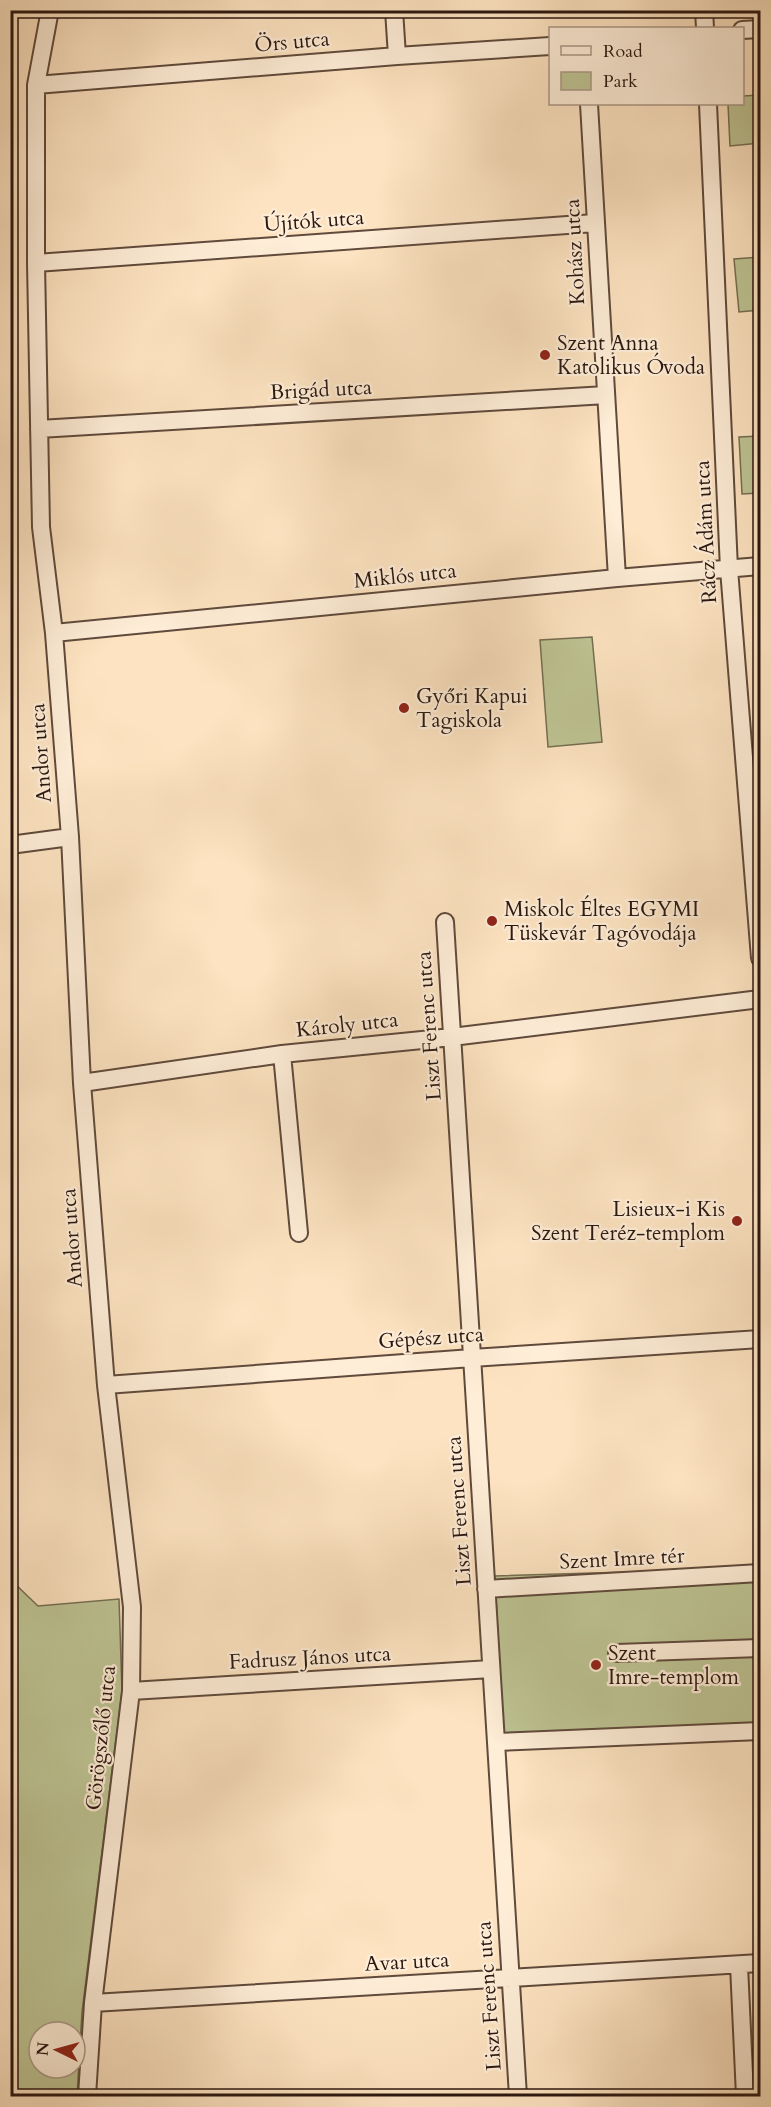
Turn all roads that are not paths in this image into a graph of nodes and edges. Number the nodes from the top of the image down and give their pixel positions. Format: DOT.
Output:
graph roads {
  1 [pos="50,10"];
  2 [pos="394,10"];
  3 [pos="704,10"];
  4 [pos="705,27"];
  5 [pos="760,29"];
  6 [pos="744,30"];
  7 [pos="549,46"];
  8 [pos="397,56"];
  9 [pos="36,85"];
  10 [pos="589,105"];
  11 [pos="708,105"];
  12 [pos="596,223"];
  13 [pos="36,263"];
  14 [pos="606,395"];
  15 [pos="39,429"];
  16 [pos="760,566"];
  17 [pos="729,569"];
  18 [pos="616,578"];
  19 [pos="54,633"];
  20 [pos="754,782"];
  21 [pos="70,837"];
  22 [pos="10,844"];
  23 [pos="445,922"];
  24 [pos="760,958"];
  25 [pos="760,999"];
  26 [pos="452,1037"];
  27 [pos="282,1054"];
  28 [pos="82,1083"];
  29 [pos="299,1233"];
  30 [pos="760,1340"];
  31 [pos="472,1358"];
  32 [pos="106,1385"];
  33 [pos="760,1573"];
  34 [pos="486,1589"];
  35 [pos="760,1648"];
  36 [pos="617,1653"];
  37 [pos="491,1670"];
  38 [pos="131,1691"];
  39 [pos="760,1731"];
  40 [pos="496,1742"];
  41 [pos="760,1963"];
  42 [pos="739,1965"];
  43 [pos="510,1978"];
  44 [pos="93,2003"];
  45 [pos="87,2097"];
  46 [pos="518,2097"];
  47 [pos="745,2097"];
  1 -- 9 [label="street, Andor utca"];
  2 -- 8 [label="street"];
  3 -- 4 [label="street"];
  5 -- 6 [label="street"];
  7 -- 8 [label="street, Örs utca"];
  8 -- 9 [label="street, Örs utca"];
  9 -- 13 [label="street, Andor utca"];
  10 -- 12 [label="street, Kohász utca"];
  11 -- 17 [label="street, Rácz Ádám utca"];
  12 -- 13 [label="street, Újítók utca"];
  12 -- 14 [label="street, Kohász utca"];
  13 -- 15 [label="street, Andor utca"];
  14 -- 15 [label="street, Brigád utca"];
  14 -- 18 [label="street, Kohász utca"];
  15 -- 19 [label="street, Andor utca"];
  16 -- 17 [label="street, Miklós utca"];
  17 -- 18 [label="street, Miklós utca"];
  17 -- 20 [label="street, Rácz Ádám utca"];
  18 -- 19 [label="street, Miklós utca"];
  19 -- 21 [label="street, Andor utca"];
  20 -- 24 [label="street, Rácz Ádám utca"];
  21 -- 22 [label="street"];
  21 -- 28 [label="street, Andor utca"];
  23 -- 26 [label="street, Liszt Ferenc utca"];
  25 -- 26 [label="street, Károly utca"];
  26 -- 27 [label="street, Károly utca"];
  26 -- 31 [label="street, Liszt Ferenc utca"];
  27 -- 28 [label="street, Károly utca"];
  27 -- 29 [label="street"];
  28 -- 32 [label="street, Andor utca"];
  30 -- 31 [label="street, Gépész utca"];
  31 -- 32 [label="street, Gépész utca"];
  31 -- 34 [label="street, Liszt Ferenc utca"];
  32 -- 38 [label="street, Görögszőlő utca"];
  33 -- 34 [label="street, Szent Imre tér"];
  34 -- 37 [label="street, Liszt Ferenc utca"];
  35 -- 36 [label="street"];
  37 -- 38 [label="street, Fadrusz János utca"];
  37 -- 40 [label="street, Liszt Ferenc utca"];
  38 -- 44 [label="street, Görögszőlő utca"];
  39 -- 40 [label="street"];
  40 -- 43 [label="street, Liszt Ferenc utca"];
  41 -- 42 [label="street, Avar utca"];
  42 -- 43 [label="street, Avar utca"];
  42 -- 47 [label="street"];
  43 -- 44 [label="street, Avar utca"];
  43 -- 46 [label="street, Liszt Ferenc utca"];
  44 -- 45 [label="street, Görögszőlő utca"];
}
